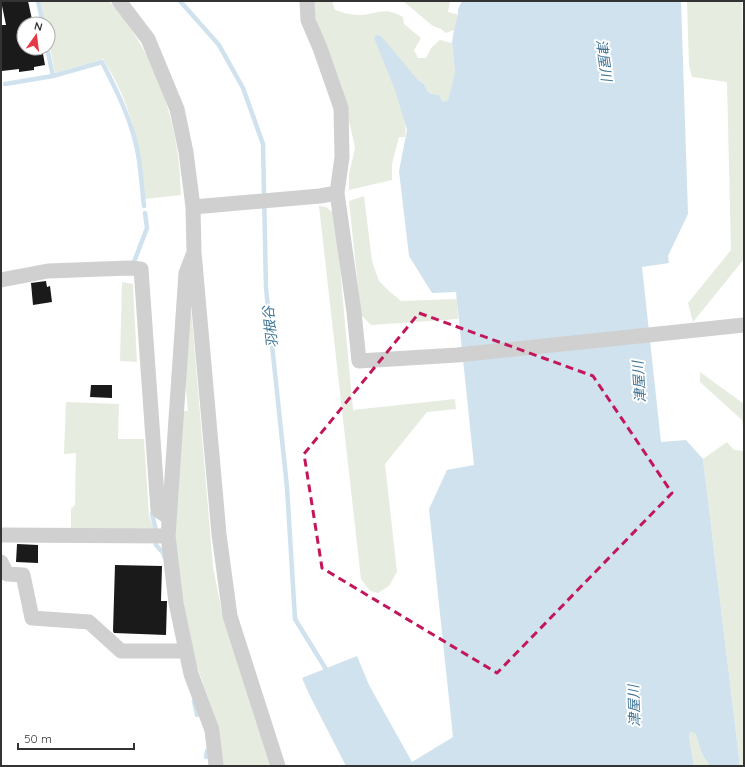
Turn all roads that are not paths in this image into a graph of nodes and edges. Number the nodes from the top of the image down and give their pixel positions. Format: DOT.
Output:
graph roads {
  1 [pos="119,1"];
  2 [pos="307,1"];
  3 [pos="337,193"];
  4 [pos="193,207"];
  5 [pos="194,252"];
  6 [pos="1,280"];
  7 [pos="744,325"];
  8 [pos="168,517"];
  9 [pos="1,535"];
  10 [pos="168,536"];
  11 [pos="1,562"];
  12 [pos="186,651"];
  13 [pos="216,766"];
  14 [pos="278,766"];
  1 -- 4 [label="street"];
  2 -- 3 [label="street"];
  3 -- 4 [label="street"];
  3 -- 7 [label="street"];
  4 -- 5 [label="street"];
  5 -- 8 [label="street"];
  5 -- 14 [label="street"];
  6 -- 8 [label="street"];
  8 -- 10 [label="street"];
  9 -- 10 [label="street"];
  10 -- 12 [label="street"];
  11 -- 12 [label="street"];
  12 -- 13 [label="street"];
}
